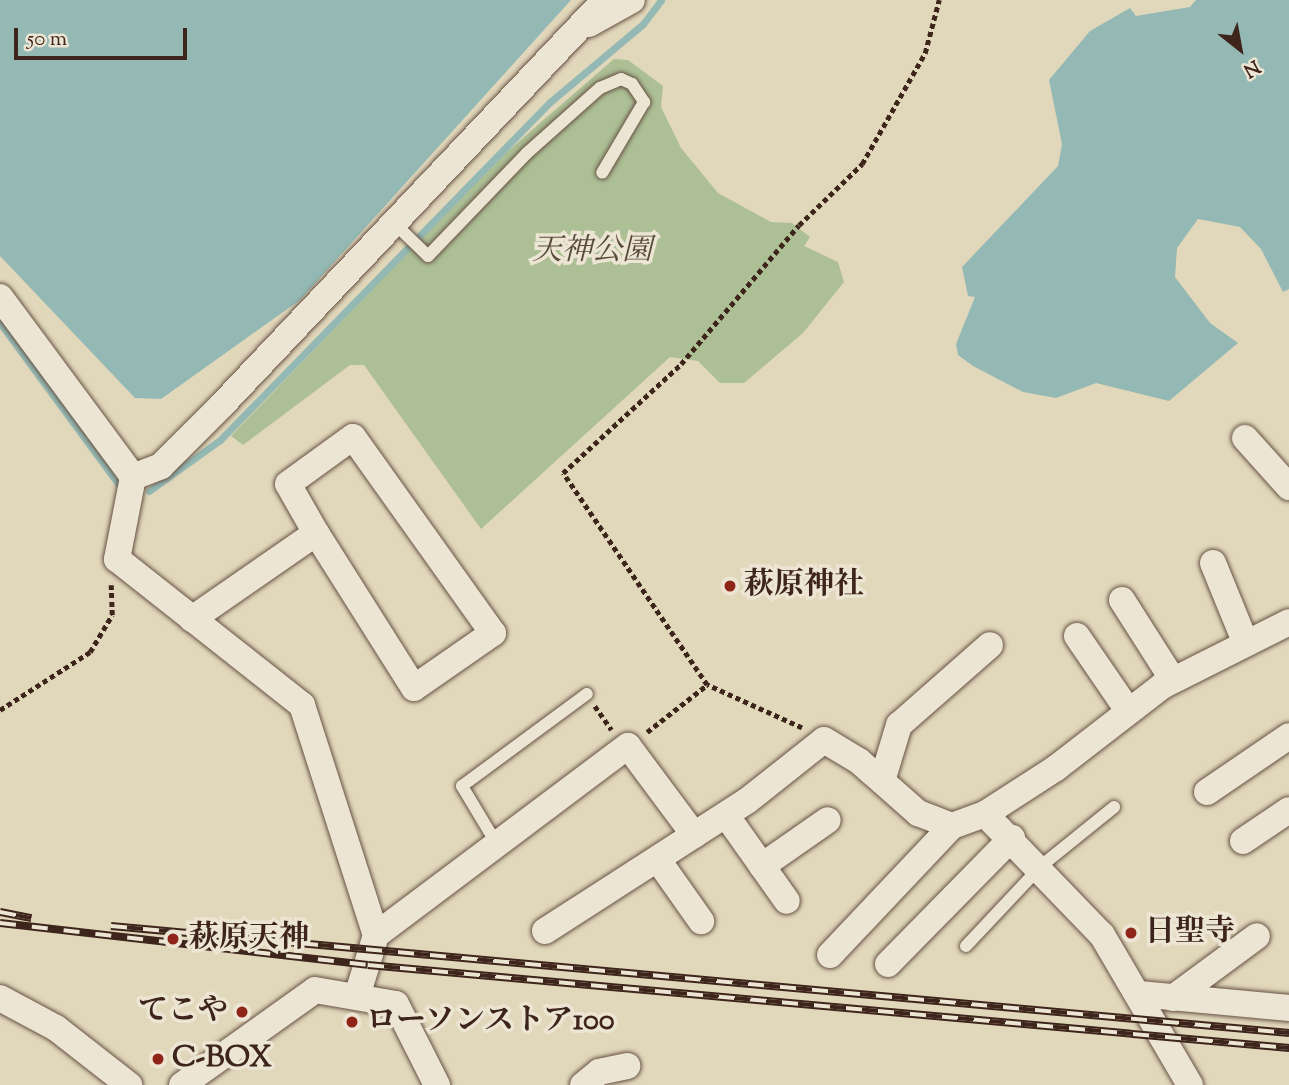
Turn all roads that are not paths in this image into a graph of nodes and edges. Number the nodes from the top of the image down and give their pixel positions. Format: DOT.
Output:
graph roads {
  1 [pos="605,0"];
  2 [pos="632,0"];
  3 [pos="582,28"];
  4 [pos="602,173"];
  5 [pos="395,224"];
  6 [pos="0,297"];
  7 [pos="1245,438"];
  8 [pos="133,477"];
  9 [pos="1289,487"];
  10 [pos="316,533"];
  11 [pos="1213,563"];
  12 [pos="1122,600"];
  13 [pos="192,619"];
  14 [pos="1289,622"];
  15 [pos="1077,636"];
  16 [pos="1246,644"];
  17 [pos="990,645"];
  18 [pos="1173,680"];
  19 [pos="587,694"];
  20 [pos="1127,709"];
  21 [pos="1289,736"];
  22 [pos="882,781"];
  23 [pos="1207,792"];
  24 [pos="1114,807"];
  25 [pos="1289,810"];
  26 [pos="985,814"];
  27 [pos="726,815"];
  28 [pos="828,820"];
  29 [pos="952,826"];
  30 [pos="694,835"];
  31 [pos="1012,838"];
  32 [pos="1243,841"];
  33 [pos="498,846"];
  34 [pos="658,860"];
  35 [pos="762,866"];
  36 [pos="1041,866"];
  37 [pos="787,901"];
  38 [pos="701,921"];
  39 [pos="545,931"];
  40 [pos="376,935"];
  41 [pos="1257,936"];
  42 [pos="966,946"];
  43 [pos="830,955"];
  44 [pos="888,964"];
  45 [pos="1139,994"];
  46 [pos="357,996"];
  47 [pos="0,998"];
  48 [pos="1173,998"];
  49 [pos="1289,1008"];
  50 [pos="628,1066"];
  51 [pos="129,1085"];
  52 [pos="182,1085"];
  53 [pos="438,1085"];
  54 [pos="583,1085"];
  55 [pos="1190,1085"];
  1 -- 3 [label="street"];
  2 -- 3 [label="street"];
  3 -- 5 [label="street"];
  4 -- 5 [label="lane"];
  5 -- 8 [label="street"];
  6 -- 8 [label="street"];
  7 -- 9 [label="street"];
  8 -- 13 [label="street"];
  10 -- 10 [label="street"];
  10 -- 13 [label="street"];
  11 -- 16 [label="street"];
  12 -- 18 [label="street"];
  13 -- 40 [label="street"];
  14 -- 16 [label="street"];
  15 -- 20 [label="street"];
  16 -- 18 [label="street"];
  17 -- 22 [label="street"];
  18 -- 20 [label="street"];
  19 -- 33 [label="lane"];
  20 -- 26 [label="street"];
  21 -- 23 [label="street"];
  22 -- 27 [label="street"];
  22 -- 29 [label="street"];
  24 -- 36 [label="lane"];
  25 -- 32 [label="street"];
  26 -- 29 [label="street"];
  26 -- 31 [label="street"];
  27 -- 30 [label="street"];
  27 -- 35 [label="street"];
  28 -- 35 [label="street"];
  29 -- 43 [label="street"];
  30 -- 33 [label="street"];
  30 -- 34 [label="street"];
  31 -- 36 [label="street"];
  31 -- 44 [label="street"];
  33 -- 40 [label="street"];
  34 -- 38 [label="street"];
  34 -- 39 [label="street"];
  35 -- 37 [label="street"];
  36 -- 42 [label="lane"];
  36 -- 45 [label="street"];
  40 -- 46 [label="street"];
  41 -- 48 [label="street"];
  45 -- 48 [label="street"];
  45 -- 55 [label="street"];
  46 -- 52 [label="street"];
  46 -- 53 [label="street"];
  47 -- 51 [label="street"];
  48 -- 49 [label="street"];
  50 -- 54 [label="street"];
}
